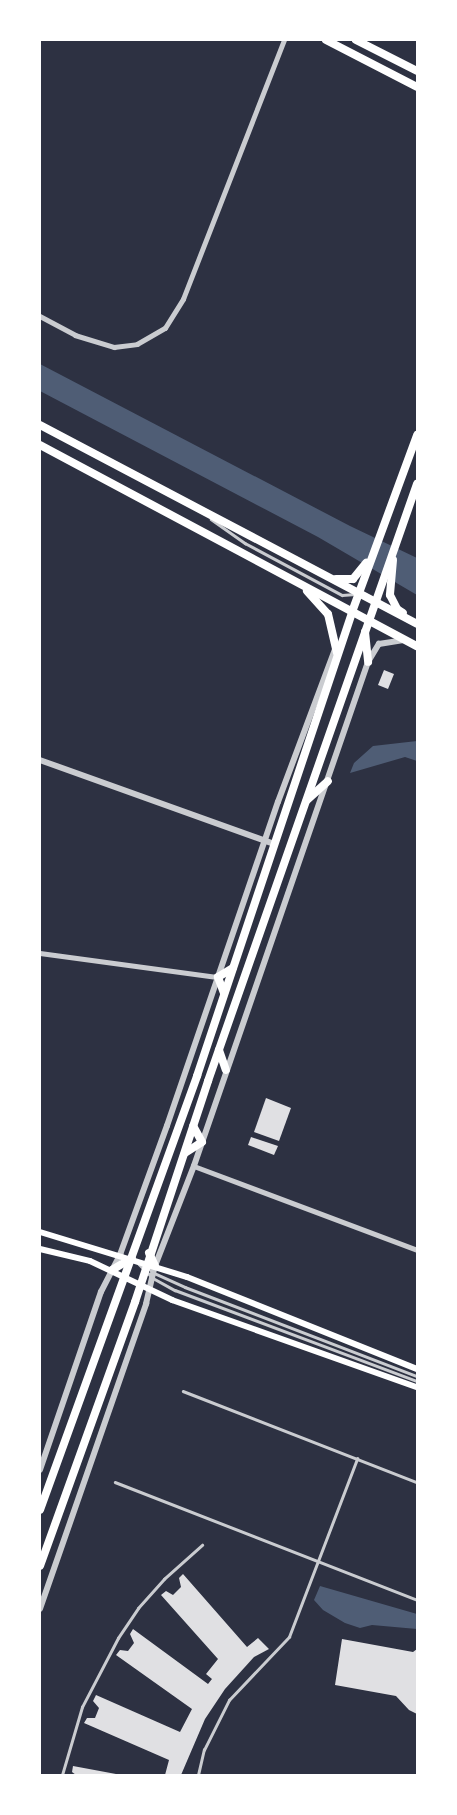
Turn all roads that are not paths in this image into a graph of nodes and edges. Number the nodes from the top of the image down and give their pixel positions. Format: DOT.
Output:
graph roads {
  1 [pos="284,40"];
  2 [pos="326,40"];
  3 [pos="356,40"];
  4 [pos="417,71"];
  5 [pos="417,87"];
  6 [pos="40,316"];
  7 [pos="40,425"];
  8 [pos="417,435"];
  9 [pos="40,445"];
  10 [pos="417,484"];
  11 [pos="200,511"];
  12 [pos="394,545"];
  13 [pos="365,572"];
  14 [pos="328,577"];
  15 [pos="295,581"];
  16 [pos="359,594"];
  17 [pos="375,602"];
  18 [pos="352,612"];
  19 [pos="368,621"];
  20 [pos="417,624"];
  21 [pos="365,632"];
  22 [pos="406,640"];
  23 [pos="337,645"];
  24 [pos="417,646"];
  25 [pos="337,659"];
  26 [pos="368,662"];
  27 [pos="40,760"];
  28 [pos="328,781"];
  29 [pos="306,802"];
  30 [pos="265,841"];
  31 [pos="274,844"];
  32 [pos="40,953"];
  33 [pos="233,968"];
  34 [pos="218,977"];
  35 [pos="224,993"];
  36 [pos="219,1050"];
  37 [pos="226,1070"];
  38 [pos="193,1126"];
  39 [pos="202,1142"];
  40 [pos="185,1153"];
  41 [pos="194,1166"];
  42 [pos="40,1232"];
  43 [pos="40,1249"];
  44 [pos="417,1250"];
  45 [pos="149,1253"];
  46 [pos="120,1255"];
  47 [pos="132,1258"];
  48 [pos="145,1267"];
  49 [pos="112,1270"];
  50 [pos="154,1272"];
  51 [pos="124,1276"];
  52 [pos="141,1284"];
  53 [pos="150,1291"];
  54 [pos="417,1369"];
  55 [pos="417,1376"];
  56 [pos="417,1381"];
  57 [pos="417,1387"];
  58 [pos="183,1391"];
  59 [pos="357,1459"];
  60 [pos="40,1470"];
  61 [pos="116,1482"];
  62 [pos="417,1482"];
  63 [pos="40,1510"];
  64 [pos="202,1545"];
  65 [pos="319,1562"];
  66 [pos="40,1566"];
  67 [pos="417,1600"];
  68 [pos="40,1609"];
  69 [pos="62,1775"];
  70 [pos="198,1775"];
  1 -- 6 [label="street"];
  2 -- 5 [label="main road"];
  3 -- 4 [label="main road"];
  7 -- 11 [label="main road"];
  8 -- 13 [label="main road"];
  9 -- 15 [label="main road"];
  10 -- 12 [label="main road"];
  11 -- 14 [label="main road"];
  11 -- 16 [label="lane"];
  12 -- 17 [label="main road"];
  12 -- 20 [label="main road"];
  13 -- 14 [label="main road"];
  13 -- 16 [label="main road"];
  14 -- 16 [label="main road"];
  15 -- 18 [label="main road"];
  15 -- 23 [label="main road"];
  16 -- 17 [label="main road"];
  16 -- 18 [label="main road"];
  17 -- 19 [label="main road"];
  17 -- 20 [label="main road"];
  18 -- 19 [label="main road"];
  18 -- 23 [label="street"];
  18 -- 25 [label="main road"];
  19 -- 21 [label="main road"];
  19 -- 22 [label="main road"];
  21 -- 26 [label="main road"];
  21 -- 29 [label="main road"];
  22 -- 24 [label="main road"];
  22 -- 26 [label="street"];
  23 -- 25 [label="main road"];
  23 -- 30 [label="street"];
  25 -- 31 [label="main road"];
  26 -- 28 [label="street"];
  27 -- 30 [label="street"];
  28 -- 29 [label="main road"];
  28 -- 37 [label="street"];
  29 -- 36 [label="main road"];
  30 -- 31 [label="street"];
  30 -- 34 [label="street"];
  31 -- 33 [label="main road"];
  32 -- 34 [label="street"];
  33 -- 34 [label="main road"];
  33 -- 35 [label="main road"];
  34 -- 35 [label="main road"];
  34 -- 46 [label="street"];
  35 -- 47 [label="main road"];
  36 -- 37 [label="main road"];
  36 -- 38 [label="main road"];
  37 -- 39 [label="street"];
  38 -- 39 [label="main road"];
  38 -- 40 [label="main road"];
  39 -- 40 [label="main road"];
  39 -- 41 [label="street"];
  40 -- 45 [label="main road"];
  41 -- 44 [label="street"];
  41 -- 50 [label="street"];
  42 -- 46 [label="main road"];
  43 -- 49 [label="main road"];
  45 -- 48 [label="main road"];
  45 -- 50 [label="main road"];
  46 -- 47 [label="main road"];
  46 -- 49 [label="street"];
  47 -- 48 [label="main road"];
  47 -- 49 [label="main road"];
  47 -- 51 [label="main road"];
  48 -- 50 [label="main road"];
  48 -- 50 [label="lane"];
  48 -- 52 [label="main road"];
  49 -- 51 [label="main road"];
  49 -- 60 [label="street"];
  50 -- 53 [label="street"];
  50 -- 54 [label="main road"];
  50 -- 55 [label="lane"];
  50 -- 56 [label="lane"];
  51 -- 52 [label="main road"];
  51 -- 63 [label="main road"];
  52 -- 53 [label="main road"];
  52 -- 66 [label="main road"];
  53 -- 57 [label="main road"];
  53 -- 68 [label="street"];
  58 -- 59 [label="lane"];
  59 -- 62 [label="lane"];
  59 -- 65 [label="lane"];
  61 -- 65 [label="lane"];
  64 -- 69 [label="lane"];
  65 -- 67 [label="lane"];
  65 -- 70 [label="lane"];
}
